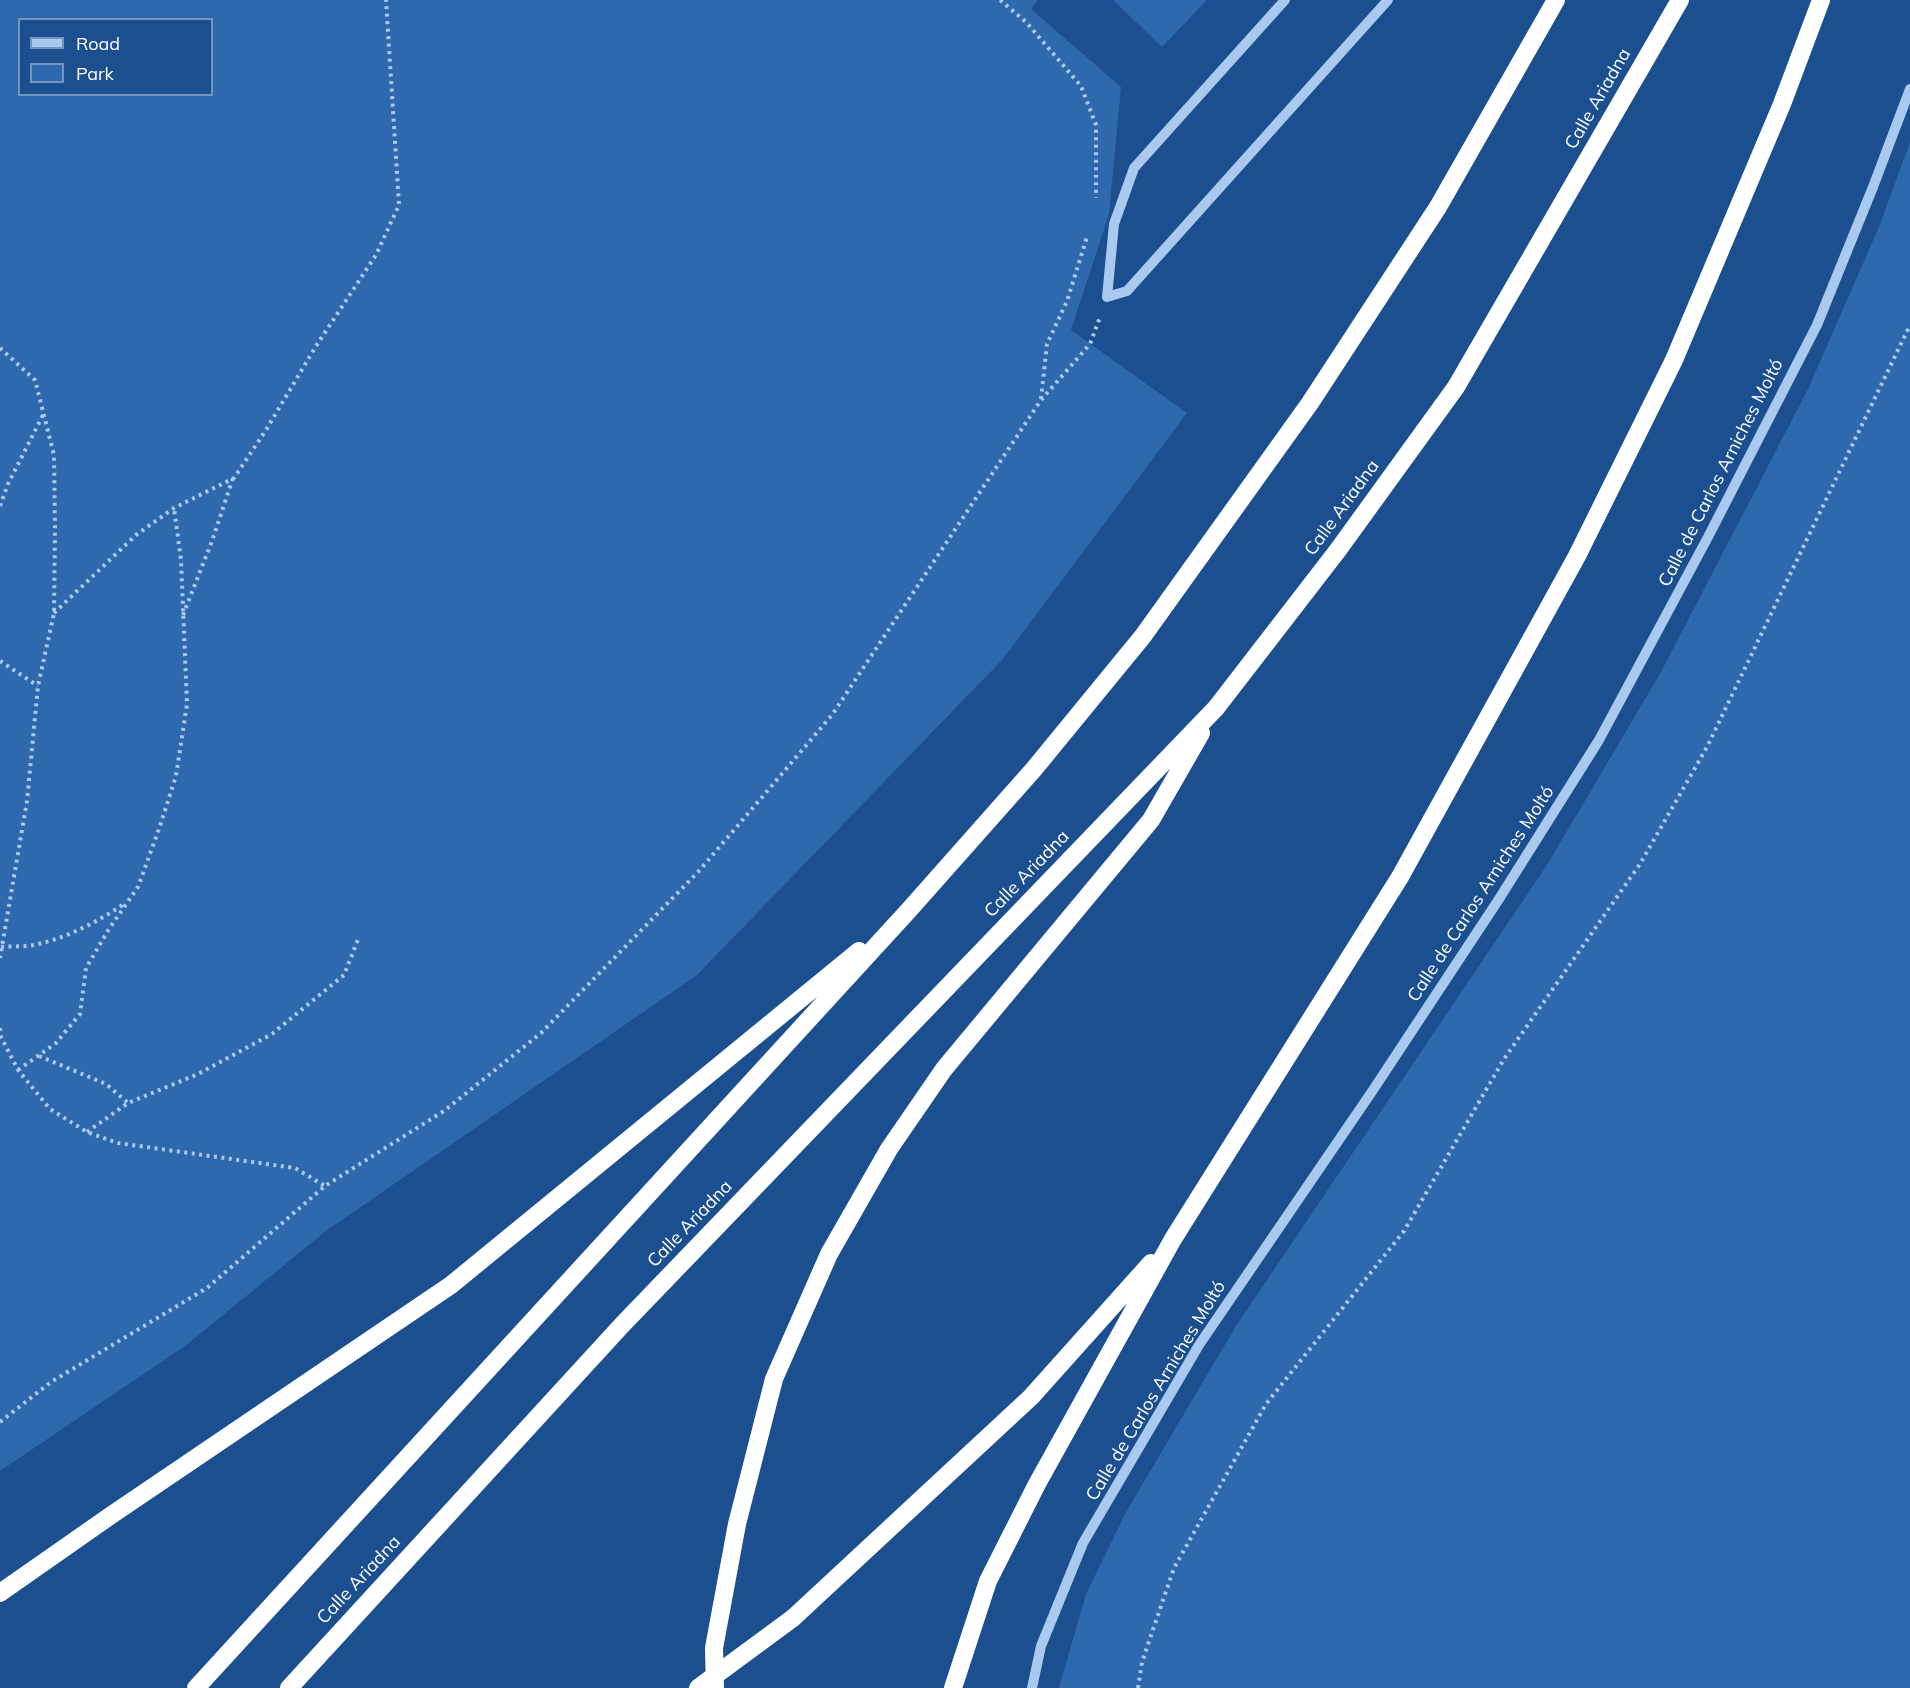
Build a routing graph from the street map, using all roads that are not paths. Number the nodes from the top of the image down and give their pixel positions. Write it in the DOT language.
graph roads {
  1 [pos="1285,0"];
  2 [pos="1388,0"];
  3 [pos="1556,0"];
  4 [pos="1680,0"];
  5 [pos="1821,0"];
  6 [pos="1910,89"];
  7 [pos="1216,708"];
  8 [pos="909,910"];
  9 [pos="1173,1239"];
  10 [pos="0,1593"];
  11 [pos="196,1688"];
  12 [pos="289,1688"];
  13 [pos="699,1688"];
  14 [pos="715,1688"];
  15 [pos="953,1688"];
  16 [pos="1032,1688"];
  1 -- 2 [label="street"];
  3 -- 8 [label="highway"];
  4 -- 7 [label="highway, Calle Ariadna"];
  5 -- 9 [label="highway"];
  6 -- 16 [label="street, Calle de Carlos Arniches Moltó"];
  7 -- 12 [label="highway, Calle Ariadna"];
  7 -- 14 [label="highway"];
  8 -- 10 [label="highway"];
  8 -- 11 [label="highway"];
  9 -- 13 [label="highway, bridge"];
  9 -- 15 [label="highway"];
}
